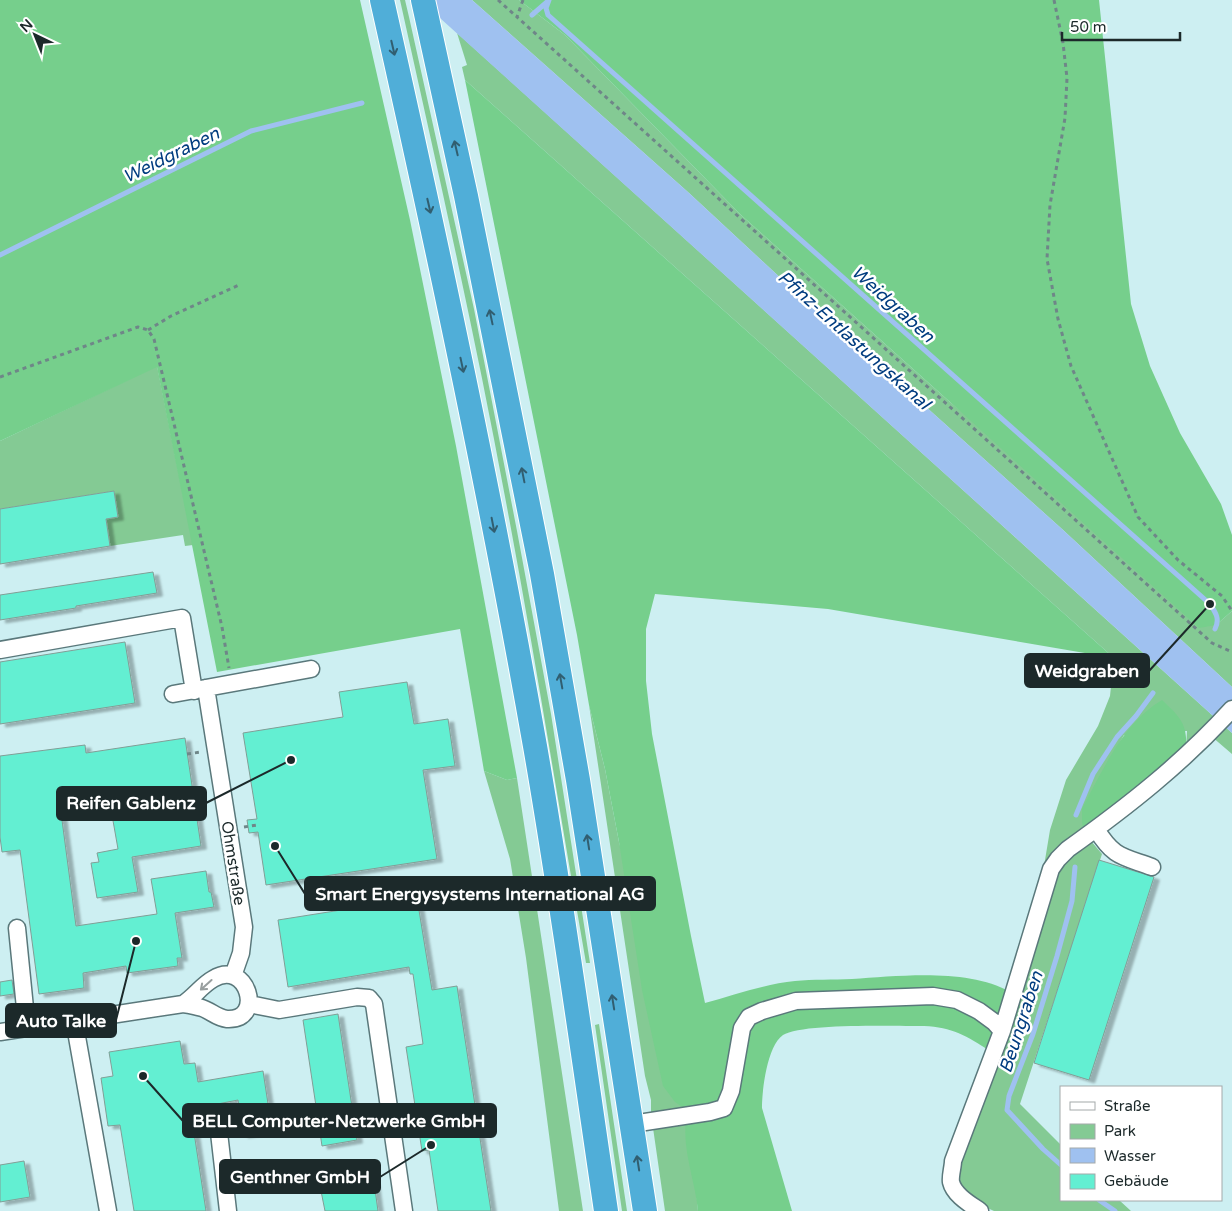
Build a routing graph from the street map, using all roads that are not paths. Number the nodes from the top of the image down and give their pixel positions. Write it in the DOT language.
graph roads {
  1 [pos="382,0"];
  2 [pos="424,7"];
  3 [pos="0,650"];
  4 [pos="311,669"];
  5 [pos="200,689"];
  6 [pos="173,694"];
  7 [pos="1232,709"];
  8 [pos="1096,829"];
  9 [pos="1152,867"];
  10 [pos="17,928"];
  11 [pos="233,976"];
  12 [pos="184,1004"];
  13 [pos="249,1004"];
  14 [pos="74,1020"];
  15 [pos="27,1028"];
  16 [pos="1002,1031"];
  17 [pos="0,1032"];
  18 [pos="218,1124"];
  19 [pos="632,1124"];
  20 [pos="108,1211"];
  21 [pos="228,1211"];
  22 [pos="404,1211"];
  23 [pos="606,1211"];
  24 [pos="645,1211"];
  25 [pos="980,1211"];
  1 -- 23 [label="highway, one-way"];
  19 -- 2 [label="highway, one-way"];
  3 -- 5 [label="street, Ohmstraße"];
  4 -- 5 [label="street"];
  5 -- 6 [label="street"];
  5 -- 11 [label="street, Ohmstraße"];
  7 -- 8 [label="street"];
  8 -- 9 [label="street"];
  8 -- 16 [label="street"];
  10 -- 15 [label="street"];
  11 -- 12 [label="street, one-way"];
  11 -- 13 [label="street"];
  12 -- 13 [label="street"];
  12 -- 14 [label="street"];
  13 -- 22 [label="street"];
  14 -- 15 [label="street"];
  14 -- 20 [label="street"];
  15 -- 17 [label="street"];
  16 -- 19 [label="street"];
  16 -- 25 [label="street"];
  18 -- 21 [label="street"];
  24 -- 19 [label="highway, one-way"];
}
